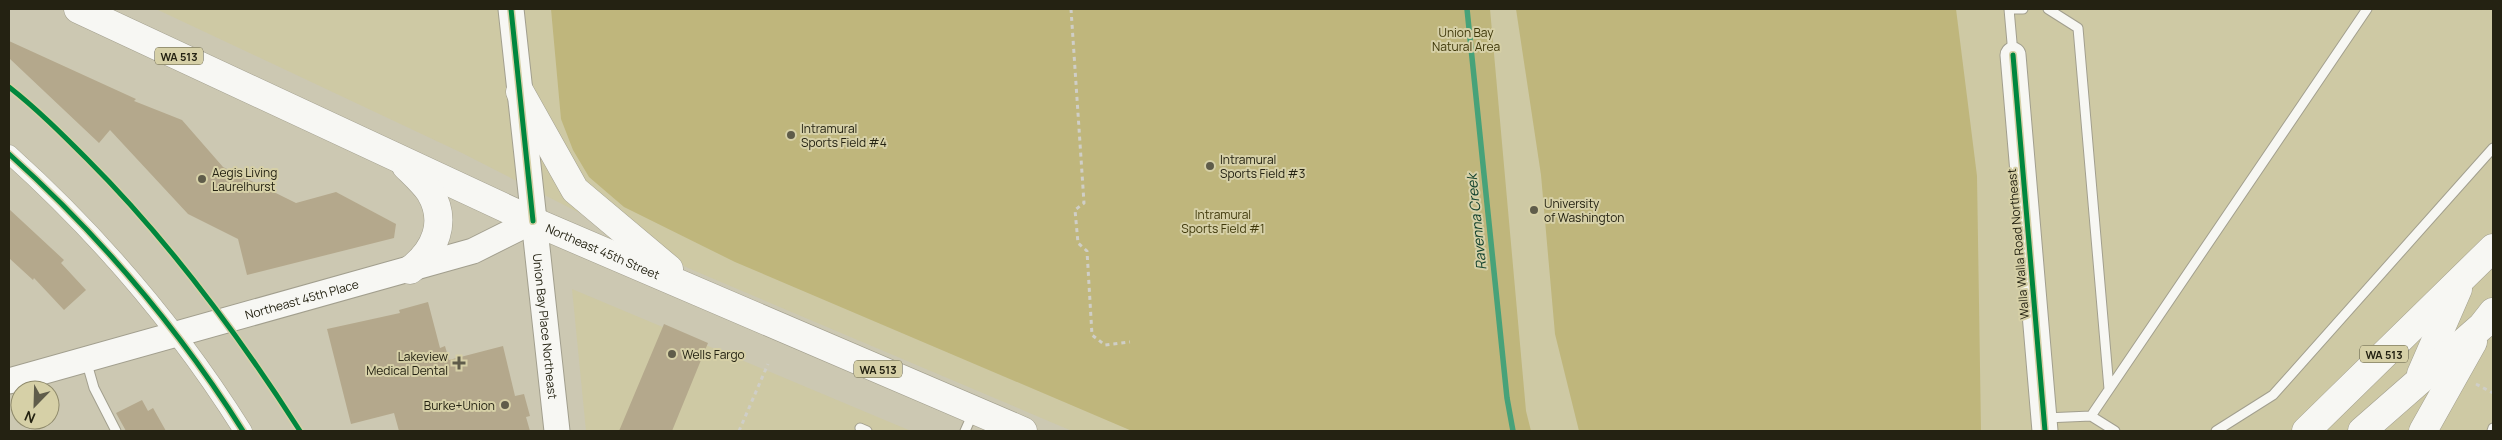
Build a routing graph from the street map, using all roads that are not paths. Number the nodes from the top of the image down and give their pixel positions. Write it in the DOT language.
graph roads {
  1 [pos="78,9"];
  2 [pos="511,9"];
  3 [pos="2009,9"];
  4 [pos="2023,9"];
  5 [pos="2048,9"];
  6 [pos="2367,9"];
  7 [pos="2013,54"];
  8 [pos="520,92"];
  9 [pos="2493,148"];
  10 [pos="9,154"];
  11 [pos="398,158"];
  12 [pos="533,221"];
  13 [pos="2493,248"];
  14 [pos="410,270"];
  15 [pos="2463,279"];
  16 [pos="694,289"];
  17 [pos="2488,319"];
  18 [pos="177,336"];
  19 [pos="86,360"];
  20 [pos="9,381"];
  21 [pos="2418,381"];
  22 [pos="2109,389"];
  23 [pos="2091,416"];
  24 [pos="970,421"];
  25 [pos="2044,425"];
  26 [pos="116,431"];
  27 [pos="243,431"];
  28 [pos="557,431"];
  29 [pos="1023,431"];
  30 [pos="2115,431"];
  31 [pos="2216,431"];
  32 [pos="2306,431"];
  33 [pos="2362,431"];
  34 [pos="2390,431"];
  35 [pos="2423,431"];
  1 -- 11 [label="main road, Northeast 45th Street / WA 513"];
  2 -- 8 [label="main road, Union Bay Place Northeast"];
  3 -- 4 [label="lane"];
  3 -- 7 [label="lane, Walla Walla Road Northeast"];
  5 -- 22 [label="lane"];
  6 -- 22 [label="lane"];
  7 -- 25 [label="main road, Walla Walla Road Northeast"];
  8 -- 12 [label="main road, Union Bay Place Northeast"];
  8 -- 16 [label="main road"];
  9 -- 31 [label="lane"];
  10 -- 18 [label="street"];
  11 -- 12 [label="main road, Northeast 45th Street / WA 513"];
  11 -- 14 [label="main road"];
  12 -- 14 [label="main road, Northeast 45th Place"];
  12 -- 16 [label="main road, Northeast 45th Street / WA 513"];
  12 -- 28 [label="main road, Union Bay Place Northeast"];
  13 -- 15 [label="main road, WA 513"];
  14 -- 18 [label="main road, Northeast 45th Place"];
  15 -- 21 [label="main road"];
  15 -- 32 [label="main road, WA 513"];
  16 -- 24 [label="main road, Northeast 45th Street / WA 513"];
  17 -- 21 [label="main road"];
  17 -- 35 [label="main road"];
  18 -- 19 [label="main road, Northeast 45th Place"];
  18 -- 27 [label="street"];
  19 -- 20 [label="main road, Northeast 45th Place"];
  19 -- 26 [label="lane"];
  21 -- 33 [label="main road"];
  21 -- 34 [label="main road"];
  22 -- 23 [label="lane"];
  23 -- 25 [label="lane"];
  23 -- 30 [label="lane"];
  24 -- 29 [label="main road, Northeast 45th Street / WA 513"];
}
